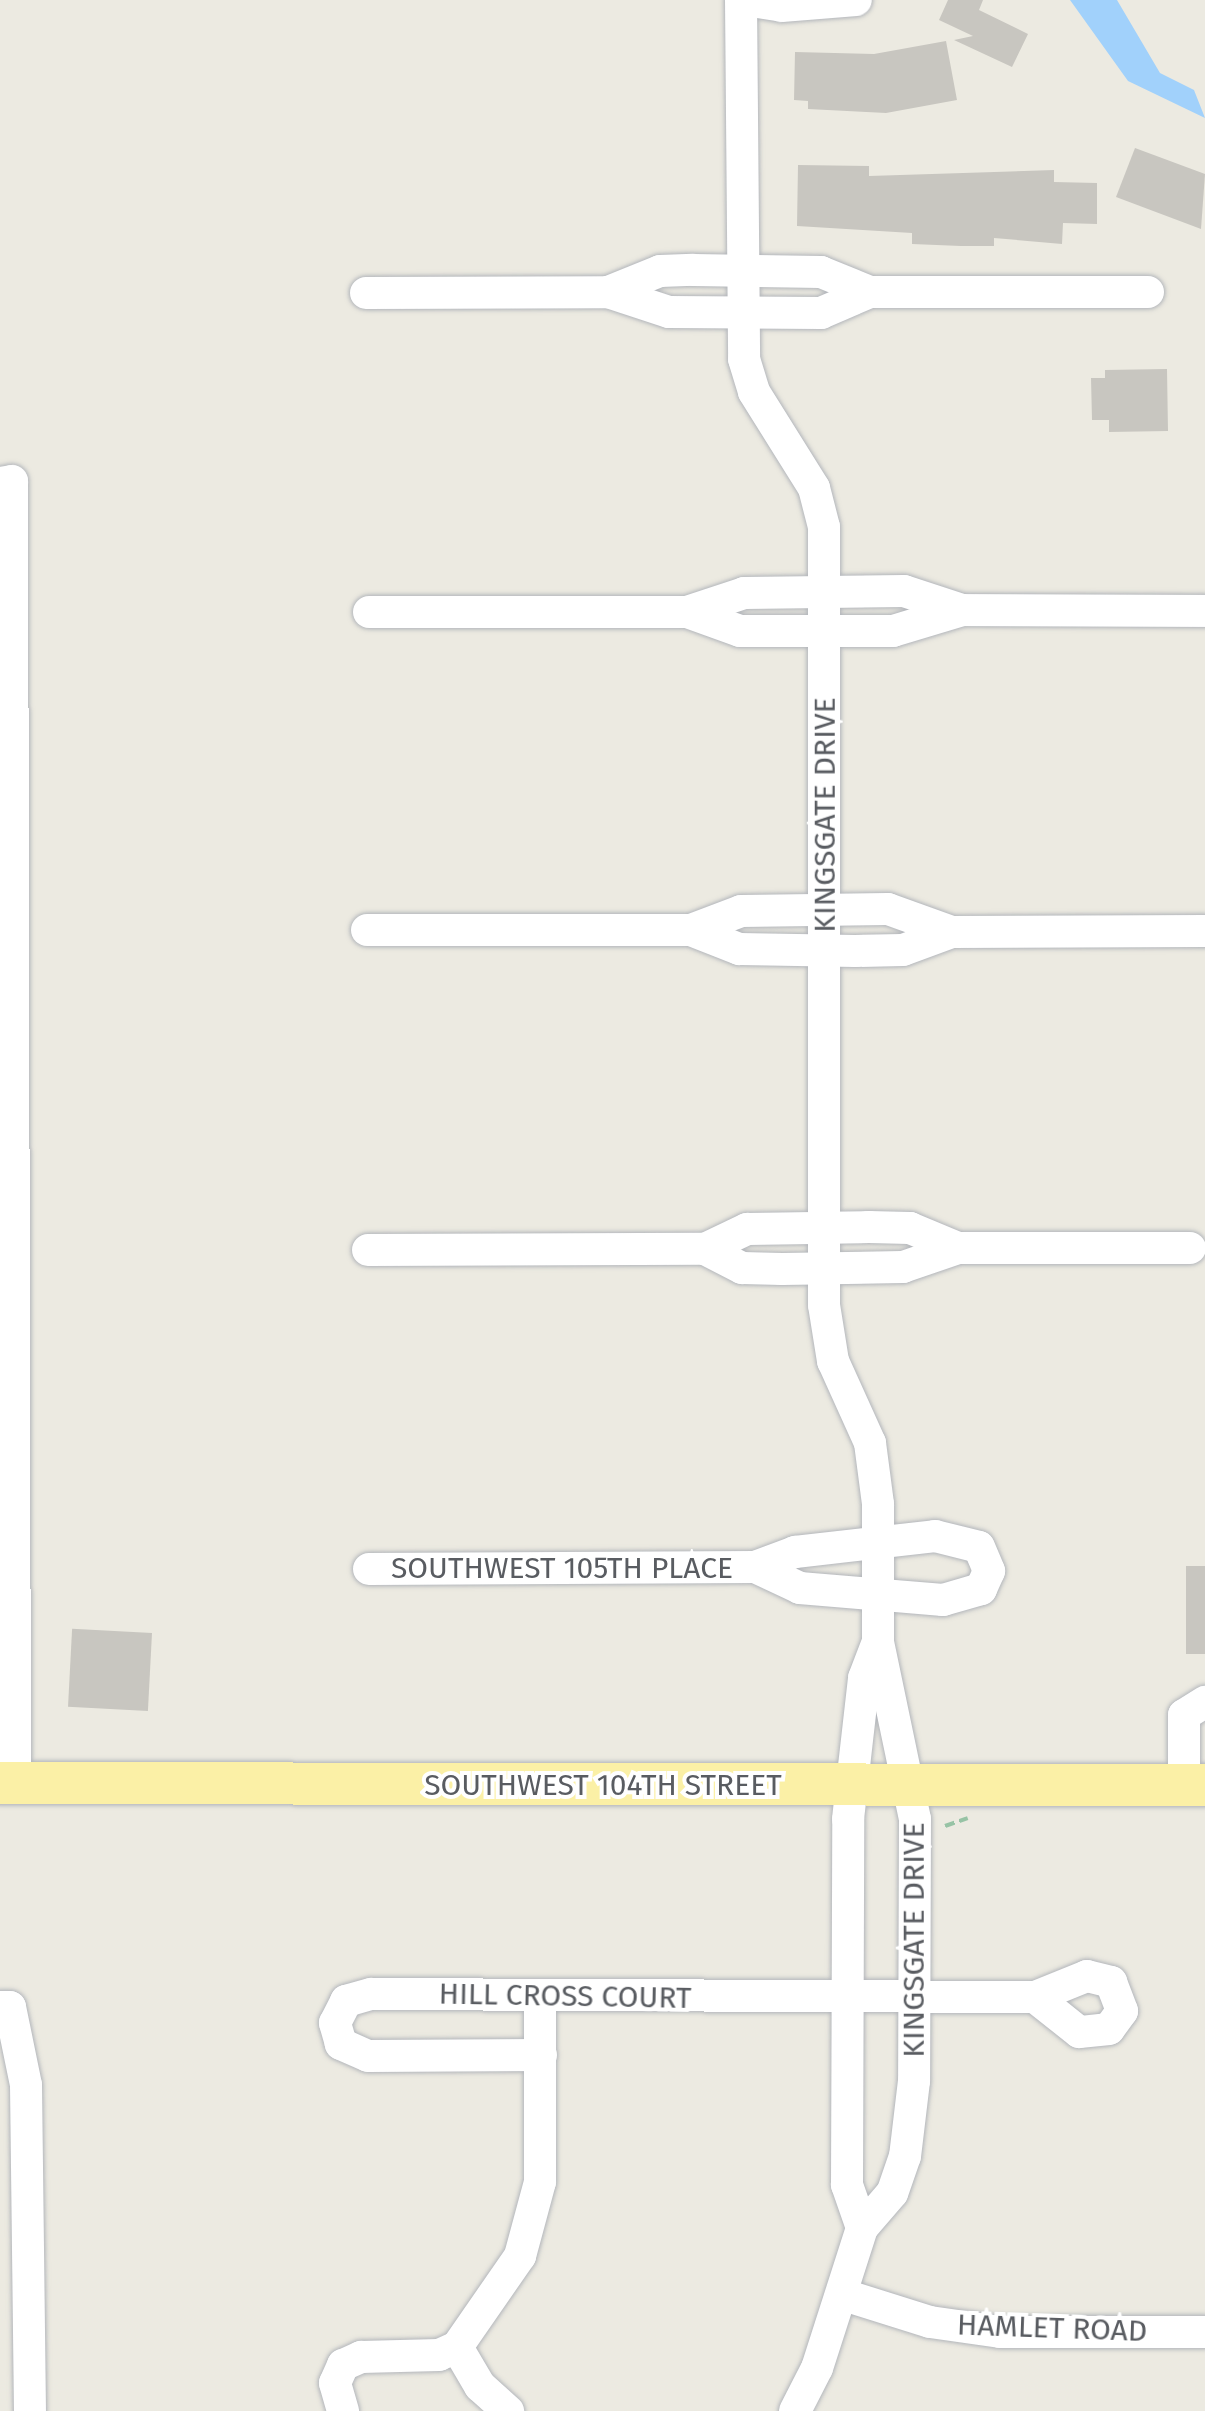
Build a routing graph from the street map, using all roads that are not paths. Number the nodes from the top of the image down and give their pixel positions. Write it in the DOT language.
graph roads {
  1 [pos="743,0"];
  2 [pos="856,0"];
  3 [pos="741,270"];
  4 [pos="608,292"];
  5 [pos="870,292"];
  6 [pos="1148,292"];
  7 [pos="366,293"];
  8 [pos="741,312"];
  9 [pos="6,482"];
  10 [pos="826,591"];
  11 [pos="962,610"];
  12 [pos="369,612"];
  13 [pos="687,612"];
  14 [pos="1205,612"];
  15 [pos="826,631"];
  16 [pos="6,809"];
  17 [pos="826,910"];
  18 [pos="368,930"];
  19 [pos="691,930"];
  20 [pos="1205,930"];
  21 [pos="952,932"];
  22 [pos="826,950"];
  23 [pos="826,1228"];
  24 [pos="958,1248"];
  25 [pos="1190,1248"];
  26 [pos="368,1250"];
  27 [pos="705,1250"];
  28 [pos="826,1268"];
  29 [pos="6,1347"];
  30 [pos="877,1545"];
  31 [pos="755,1567"];
  32 [pos="369,1569"];
  33 [pos="878,1596"];
  34 [pos="878,1642"];
  35 [pos="1205,1702"];
  36 [pos="7,1784"];
  37 [pos="910,1784"];
  38 [pos="852,1785"];
  39 [pos="1195,1785"];
  40 [pos="1035,1997"];
  41 [pos="847,1998"];
  42 [pos="914,1998"];
  43 [pos="540,2000"];
  44 [pos="0,2007"];
  45 [pos="540,2055"];
  46 [pos="862,2228"];
  47 [pos="844,2295"];
  48 [pos="1205,2332"];
  49 [pos="456,2346"];
  50 [pos="485,2405"];
  51 [pos="30,2411"];
  52 [pos="343,2411"];
  53 [pos="794,2411"];
  1 -- 2 [label="street"];
  1 -- 3 [label="street, KINGSGATE DRIVE"];
  3 -- 4 [label="street"];
  3 -- 5 [label="street"];
  3 -- 8 [label="street, KINGSGATE DRIVE"];
  4 -- 7 [label="street"];
  4 -- 8 [label="street"];
  5 -- 6 [label="street"];
  5 -- 8 [label="street"];
  8 -- 10 [label="street, KINGSGATE DRIVE"];
  9 -- 16 [label="street"];
  10 -- 11 [label="street"];
  10 -- 13 [label="street"];
  10 -- 15 [label="street, KINGSGATE DRIVE"];
  11 -- 14 [label="street"];
  11 -- 15 [label="street"];
  12 -- 13 [label="street"];
  13 -- 15 [label="street"];
  15 -- 17 [label="street, KINGSGATE DRIVE"];
  16 -- 29 [label="street"];
  17 -- 19 [label="street"];
  17 -- 21 [label="street"];
  17 -- 22 [label="street, KINGSGATE DRIVE"];
  18 -- 19 [label="street"];
  19 -- 22 [label="street"];
  20 -- 21 [label="street"];
  21 -- 22 [label="street"];
  22 -- 23 [label="street, KINGSGATE DRIVE"];
  23 -- 24 [label="street"];
  23 -- 27 [label="street"];
  23 -- 28 [label="street, KINGSGATE DRIVE"];
  24 -- 25 [label="street"];
  24 -- 28 [label="street"];
  26 -- 27 [label="street"];
  27 -- 28 [label="street"];
  28 -- 30 [label="street, KINGSGATE DRIVE"];
  29 -- 36 [label="street"];
  30 -- 31 [label="street, SOUTHWEST 105TH PLACE"];
  30 -- 33 [label="street, KINGSGATE DRIVE"];
  30 -- 33 [label="street, SOUTHWEST 105TH PLACE"];
  31 -- 32 [label="street, SOUTHWEST 105TH PLACE"];
  31 -- 33 [label="street, SOUTHWEST 105TH PLACE"];
  33 -- 34 [label="street, KINGSGATE DRIVE"];
  34 -- 37 [label="street, KINGSGATE DRIVE"];
  34 -- 38 [label="street, KINGSGATE DRIVE"];
  35 -- 39 [label="street"];
  36 -- 38 [label="main road, SOUTHWEST 104TH STREET"];
  37 -- 38 [label="main road, SOUTHWEST 104TH STREET"];
  37 -- 39 [label="main road, SOUTHWEST 104TH STREET"];
  37 -- 42 [label="street, KINGSGATE DRIVE"];
  38 -- 41 [label="street, KINGSGATE DRIVE"];
  40 -- 42 [label="street, HILL CROSS COURT"];
  41 -- 42 [label="street, HILL CROSS COURT"];
  41 -- 43 [label="street, HILL CROSS COURT"];
  41 -- 46 [label="street, KINGSGATE DRIVE"];
  42 -- 46 [label="street, KINGSGATE DRIVE"];
  43 -- 45 [label="street"];
  43 -- 45 [label="street, HILL CROSS COURT"];
  44 -- 51 [label="street"];
  45 -- 49 [label="street"];
  46 -- 47 [label="street, KINGSGATE DRIVE"];
  47 -- 48 [label="street, HAMLET ROAD"];
  47 -- 53 [label="street, KINGSGATE DRIVE"];
  49 -- 50 [label="street"];
  49 -- 52 [label="street"];
}
